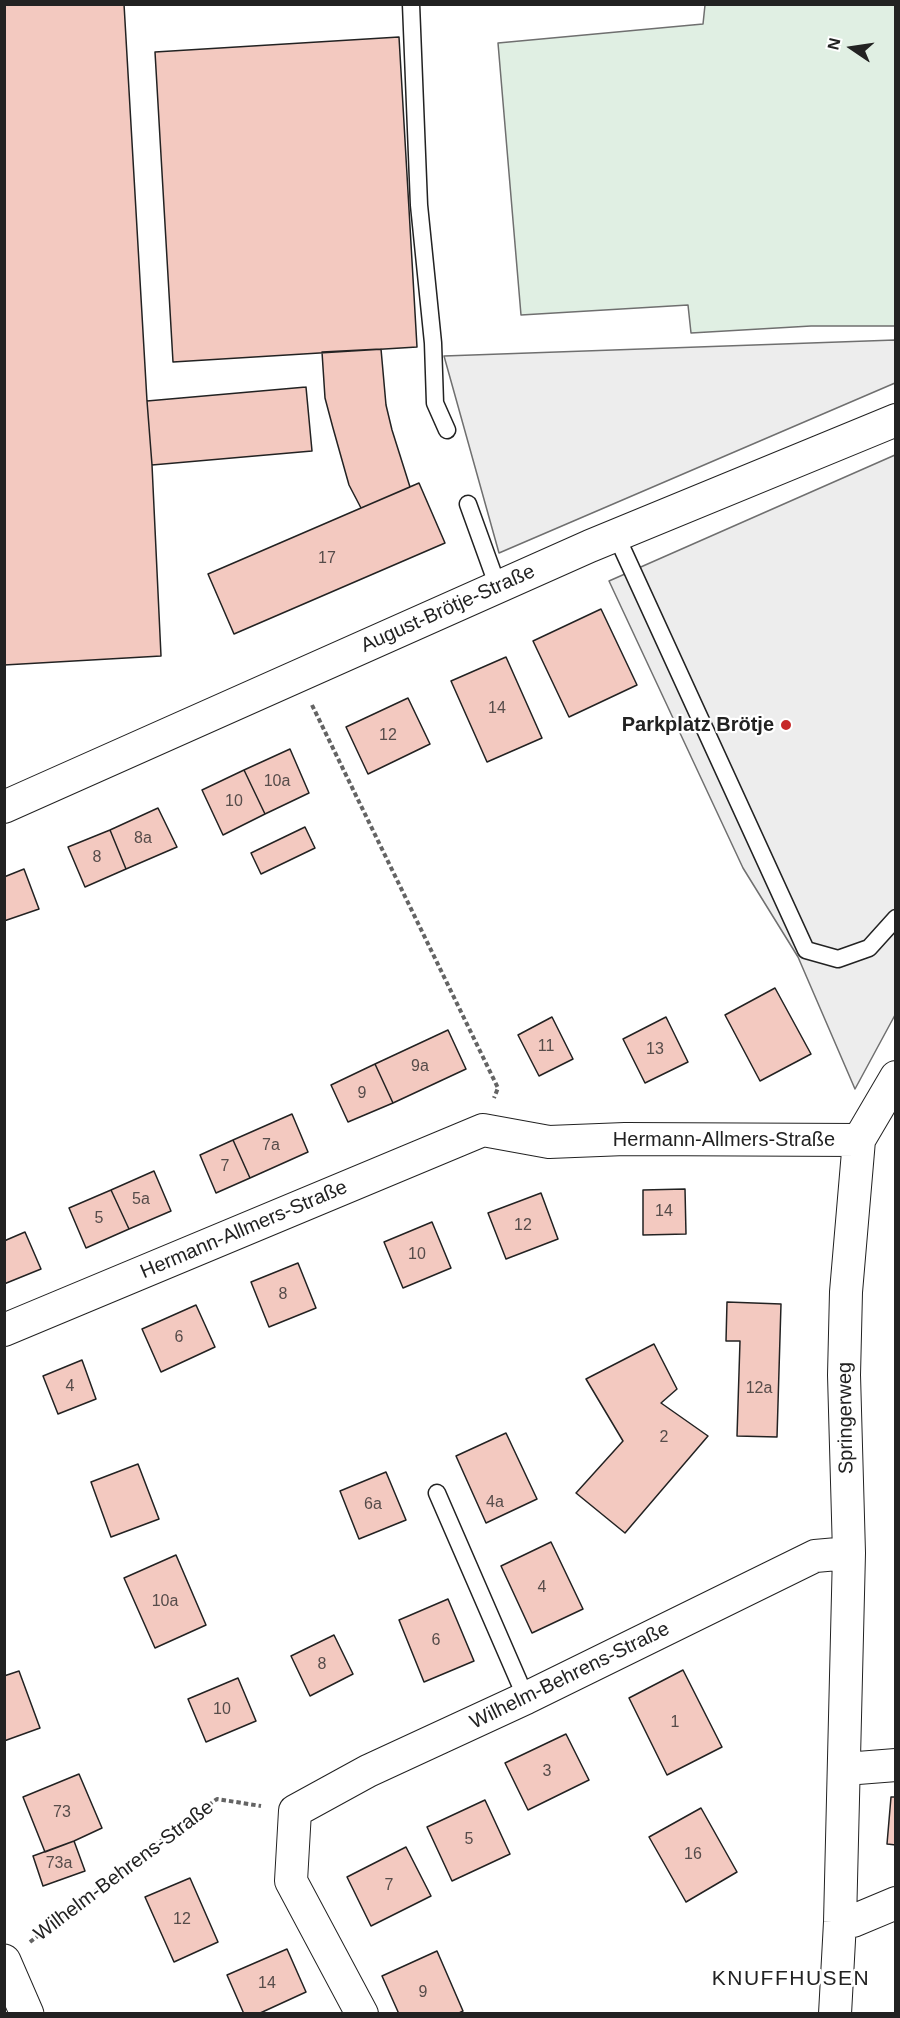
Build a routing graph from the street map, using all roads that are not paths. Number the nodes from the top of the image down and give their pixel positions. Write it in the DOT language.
graph roads {
  1 [pos="411,4"];
  2 [pos="896,420"];
  3 [pos="447,430"];
  4 [pos="468,504"];
  5 [pos="616,535"];
  6 [pos="498,587"];
  7 [pos="4,807"];
  8 [pos="896,918"];
  9 [pos="896,1077"];
  10 [pos="859,1140"];
  11 [pos="4,1330"];
  12 [pos="436,1493"];
  13 [pos="849,1553"];
  14 [pos="526,1698"];
  15 [pos="896,1765"];
  16 [pos="845,1769"];
  17 [pos="896,1903"];
  18 [pos="840,1922"];
  19 [pos="15,1953"];
  20 [pos="27,2013"];
  21 [pos="362,2013"];
  22 [pos="835,2013"];
  1 -- 3 [label="lane"];
  2 -- 5 [label="street, August-Brötje-Straße"];
  4 -- 6 [label="lane"];
  5 -- 6 [label="street, August-Brötje-Straße"];
  5 -- 8 [label="lane"];
  6 -- 7 [label="street, August-Brötje-Straße"];
  9 -- 10 [label="street, Springerweg"];
  10 -- 11 [label="street, Hermann-Allmers-Straße"];
  10 -- 13 [label="street, Springerweg"];
  12 -- 14 [label="lane"];
  13 -- 14 [label="street, Wilhelm-Behrens-Straße"];
  13 -- 16 [label="street, Springerweg"];
  14 -- 21 [label="street, Wilhelm-Behrens-Straße"];
  15 -- 16 [label="street"];
  16 -- 18 [label="street, Springerweg"];
  17 -- 18 [label="street"];
  18 -- 22 [label="street, Springerweg"];
  19 -- 20 [label="street"];
}
